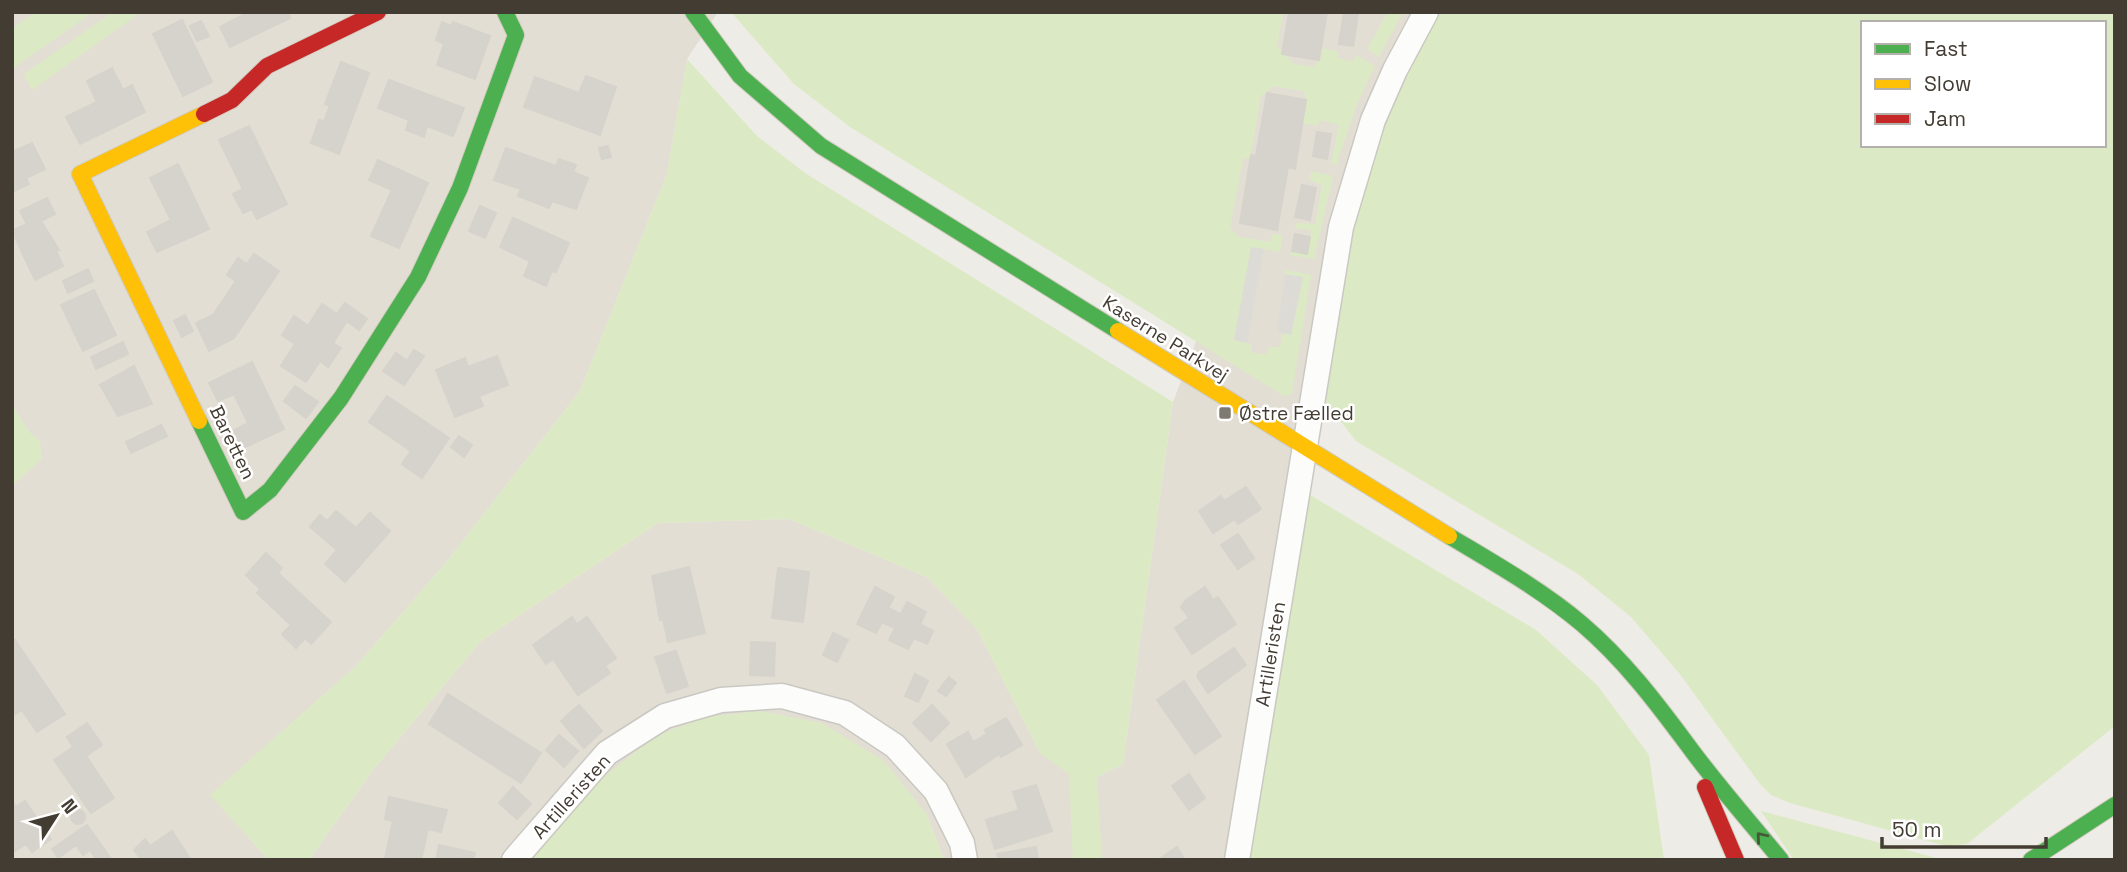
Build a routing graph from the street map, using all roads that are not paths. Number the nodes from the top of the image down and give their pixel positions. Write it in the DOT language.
graph roads {
  1 [pos="378,12"];
  2 [pos="505,12"];
  3 [pos="692,12"];
  4 [pos="1426,12"];
  5 [pos="1304,449"];
  6 [pos="1687,745"];
  7 [pos="2115,805"];
  8 [pos="2024,858"];
  9 [pos="514,860"];
  10 [pos="965,860"];
  11 [pos="1237,860"];
  12 [pos="1736,860"];
  13 [pos="1781,860"];
  1 -- 2 [label="street, Baretten"];
  3 -- 5 [label="street, Kaserne Parkvej"];
  4 -- 5 [label="street, Artilleristen"];
  5 -- 6 [label="street, Kaserne Parkvej"];
  5 -- 11 [label="street, Artilleristen"];
  6 -- 12 [label="street, Kaserne Parkvej"];
  13 -- 6 [label="street, Kaserne Parkvej, one-way"];
  7 -- 8 [label="street"];
  9 -- 10 [label="street, Artilleristen"];
}
